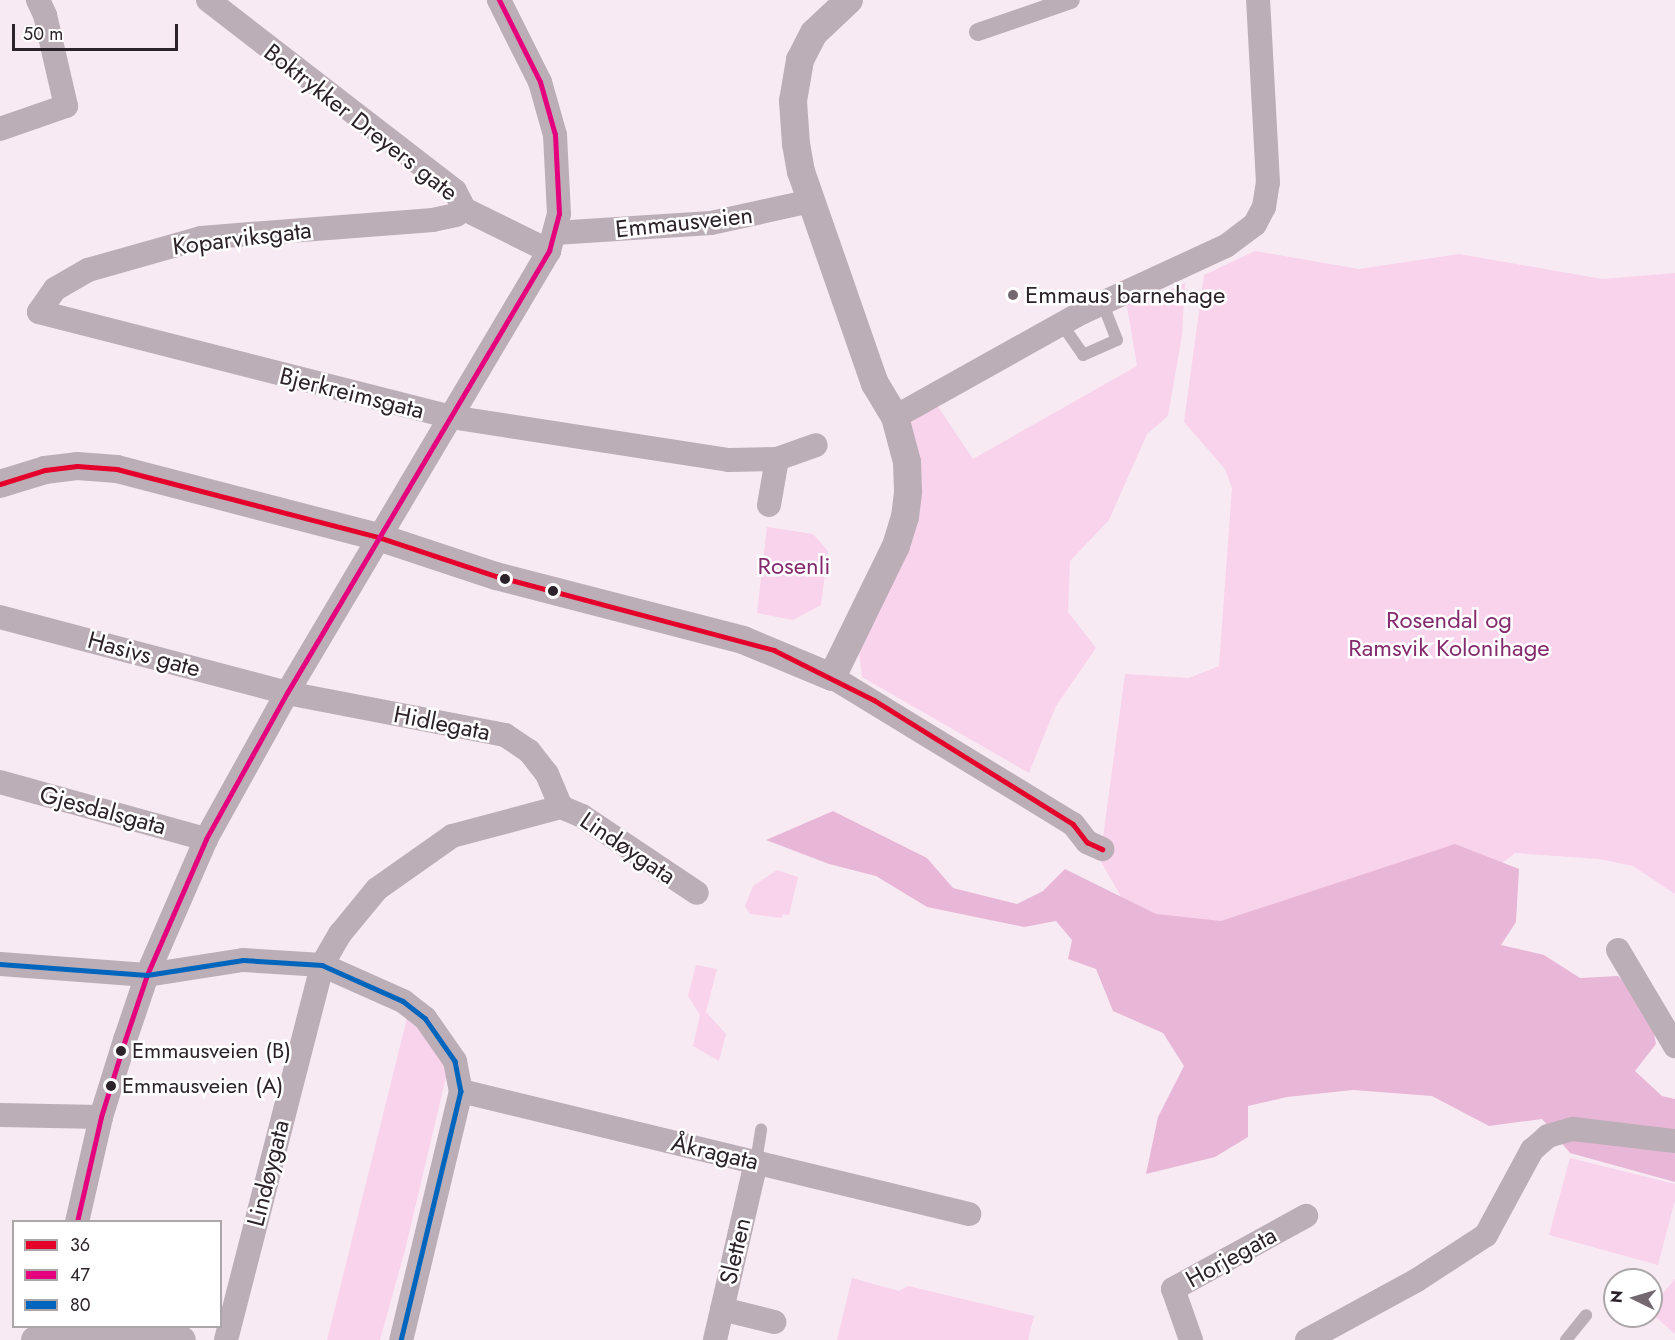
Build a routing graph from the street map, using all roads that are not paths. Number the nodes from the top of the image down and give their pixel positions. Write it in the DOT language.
graph roads {
  1 [pos="38,0"];
  2 [pos="208,0"];
  3 [pos="500,0"];
  4 [pos="849,0"];
  5 [pos="1071,0"];
  6 [pos="1258,0"];
  7 [pos="978,32"];
  8 [pos="0,129"];
  9 [pos="811,201"];
  10 [pos="464,209"];
  11 [pos="552,242"];
  12 [pos="1102,302"];
  13 [pos="39,312"];
  14 [pos="1061,323"];
  15 [pos="451,417"];
  16 [pos="895,417"];
  17 [pos="816,445"];
  18 [pos="777,459"];
  19 [pos="0,484"];
  20 [pos="769,505"];
  21 [pos="378,537"];
  22 [pos="0,617"];
  23 [pos="832,677"];
  24 [pos="287,693"];
  25 [pos="0,782"];
  26 [pos="561,807"];
  27 [pos="206,839"];
  28 [pos="1102,849"];
  29 [pos="697,893"];
  30 [pos="1618,950"];
  31 [pos="0,964"];
  32 [pos="322,965"];
  33 [pos="147,975"];
  34 [pos="1675,1046"];
  35 [pos="460,1091"];
  36 [pos="0,1115"];
  37 [pos="101,1117"];
  38 [pos="761,1129"];
  39 [pos="1675,1141"];
  40 [pos="756,1162"];
  41 [pos="969,1214"];
  42 [pos="1306,1216"];
  43 [pos="77,1220"];
  44 [pos="722,1309"];
  45 [pos="1586,1315"];
  46 [pos="774,1322"];
  47 [pos="75,1328"];
  48 [pos="35,1340"];
  49 [pos="182,1340"];
  50 [pos="226,1340"];
  51 [pos="401,1340"];
  52 [pos="715,1340"];
  53 [pos="1191,1340"];
  54 [pos="1307,1340"];
  55 [pos="1566,1340"];
  1 -- 8 [label="street"];
  2 -- 10 [label="street, Boktrykker Dreyers gate"];
  3 -- 11 [label="street"];
  4 -- 9 [label="street"];
  5 -- 7 [label="street"];
  6 -- 12 [label="street"];
  9 -- 11 [label="street, Emmausveien"];
  9 -- 16 [label="street"];
  10 -- 11 [label="street, Boktrykker Dreyers gate"];
  10 -- 13 [label="street, Koparviksgata"];
  11 -- 15 [label="street"];
  12 -- 14 [label="street"];
  12 -- 14 [label="lane"];
  13 -- 15 [label="street, Bjerkreimsgata"];
  14 -- 16 [label="street"];
  15 -- 18 [label="street, Bjerkreimsgata"];
  15 -- 21 [label="street"];
  16 -- 23 [label="street"];
  17 -- 18 [label="street, Bjerkreimsgata"];
  18 -- 20 [label="street"];
  19 -- 21 [label="street"];
  21 -- 23 [label="street"];
  21 -- 24 [label="street"];
  22 -- 24 [label="street, Hasivs gate"];
  23 -- 28 [label="street"];
  24 -- 26 [label="street, Hidlegata"];
  24 -- 27 [label="street"];
  25 -- 27 [label="street, Gjesdalsgata"];
  26 -- 29 [label="street, Lindøygata"];
  26 -- 32 [label="street, Lindøygata"];
  27 -- 33 [label="street"];
  30 -- 34 [label="street"];
  31 -- 33 [label="street"];
  32 -- 33 [label="street"];
  32 -- 35 [label="street"];
  32 -- 50 [label="street, Lindøygata"];
  33 -- 37 [label="street"];
  35 -- 40 [label="street, Åkragata"];
  35 -- 51 [label="street"];
  36 -- 37 [label="street"];
  37 -- 43 [label="street"];
  38 -- 40 [label="lane"];
  39 -- 54 [label="street"];
  40 -- 41 [label="street, Åkragata"];
  40 -- 44 [label="street, Sletten"];
  42 -- 53 [label="street, Horjegata"];
  44 -- 46 [label="street, Sletten"];
  44 -- 52 [label="street, Sletten"];
  45 -- 55 [label="lane"];
  47 -- 48 [label="street"];
  47 -- 49 [label="street"];
}
